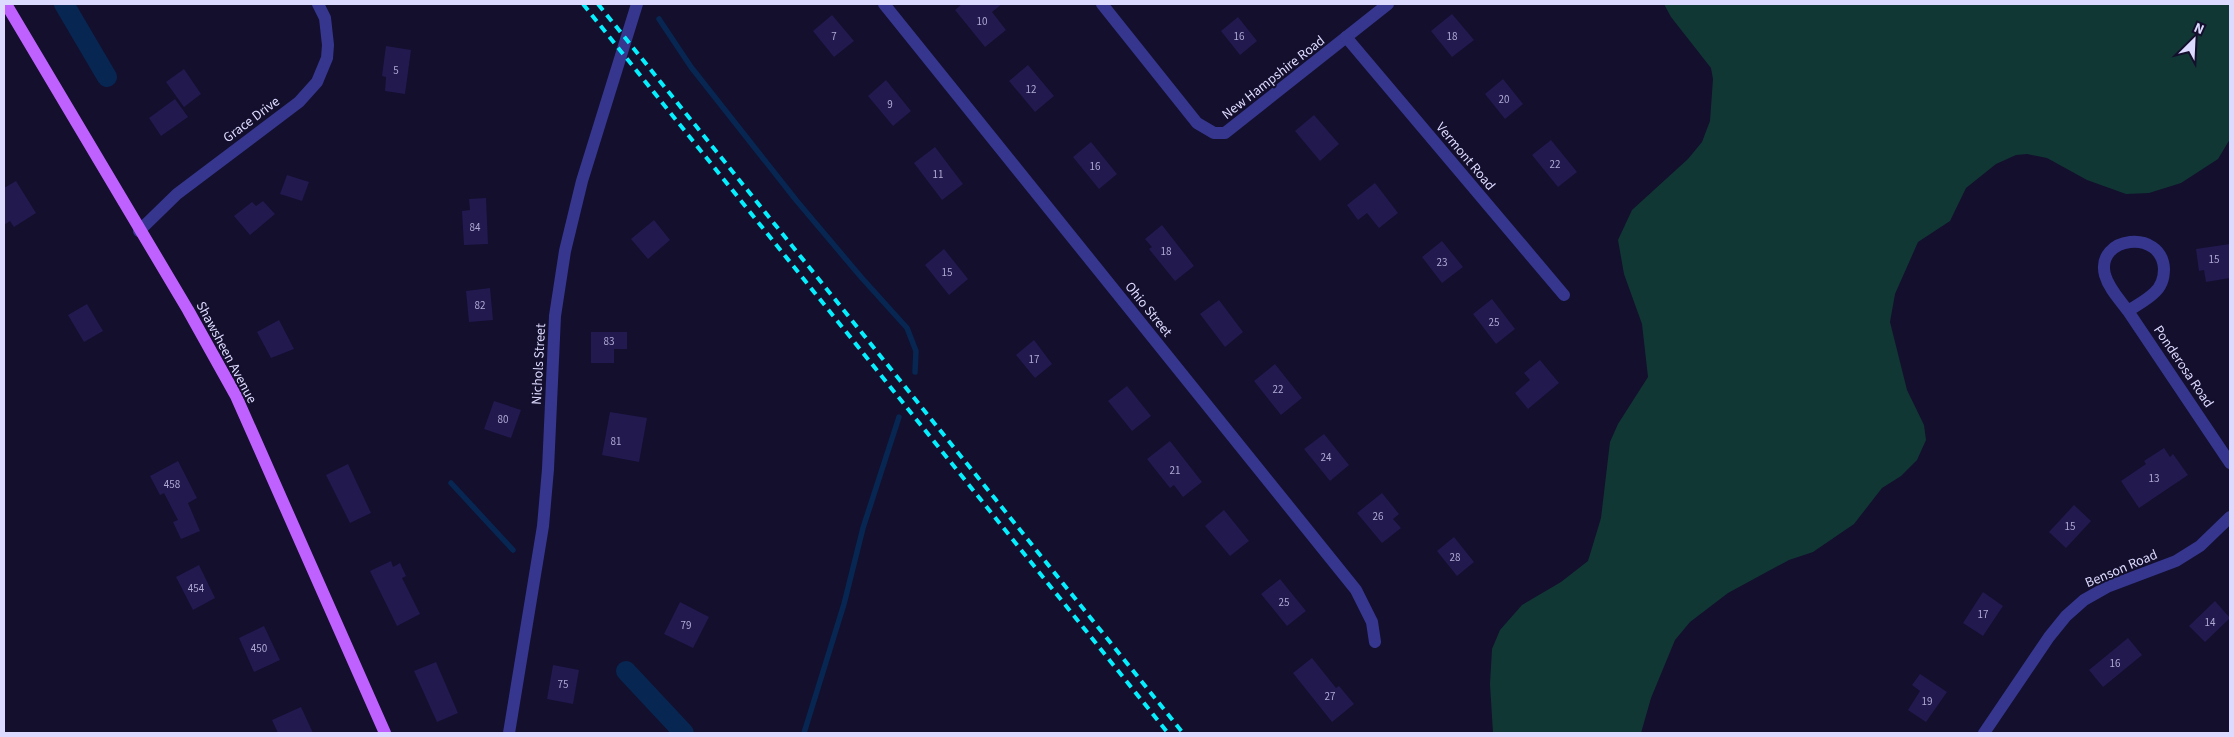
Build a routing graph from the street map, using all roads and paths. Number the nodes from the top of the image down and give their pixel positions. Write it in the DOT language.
graph roads {
  1 [pos="6,4"];
  2 [pos="318,4"];
  3 [pos="884,4"];
  4 [pos="1102,4"];
  5 [pos="1388,4"];
  6 [pos="636,10"];
  7 [pos="1346,37"];
  8 [pos="140,231"];
  9 [pos="1564,295"];
  10 [pos="2128,311"];
  11 [pos="2230,463"];
  12 [pos="2230,517"];
  13 [pos="1375,642"];
  14 [pos="385,733"];
  15 [pos="509,733"];
  16 [pos="1984,733"];
  1 -- 8 [label="main road, Shawsheen Avenue"];
  2 -- 8 [label="street, Grace Drive"];
  3 -- 13 [label="street, Ohio Street"];
  4 -- 7 [label="street, New Hampshire Road"];
  5 -- 7 [label="street, New Hampshire Road"];
  6 -- 15 [label="street, Nichols Street"];
  7 -- 9 [label="street, Vermont Road"];
  8 -- 14 [label="main road, Shawsheen Avenue"];
  10 -- 10 [label="street, Ponderosa Road"];
  10 -- 11 [label="street, Ponderosa Road"];
  12 -- 16 [label="street, Benson Road"];
}
